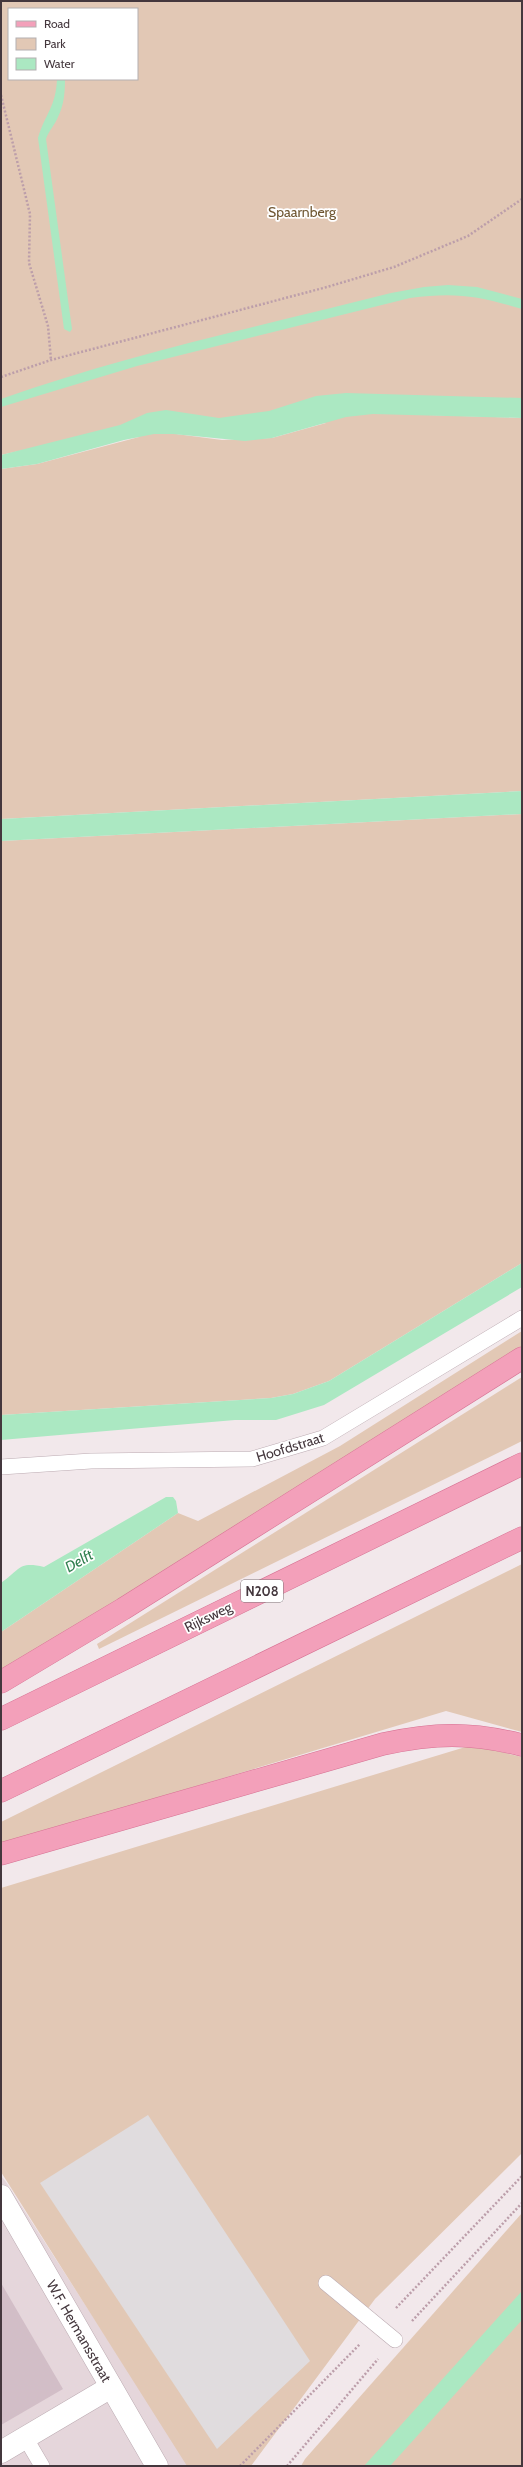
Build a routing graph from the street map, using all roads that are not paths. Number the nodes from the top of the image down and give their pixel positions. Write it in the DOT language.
graph roads {
  1 [pos="522,1318"];
  2 [pos="522,1358"];
  3 [pos="522,1464"];
  4 [pos="1,1467"];
  5 [pos="522,1538"];
  6 [pos="1,1682"];
  7 [pos="1,1719"];
  8 [pos="522,1745"];
  9 [pos="1,1791"];
  10 [pos="1,1854"];
  11 [pos="1,2196"];
  12 [pos="326,2283"];
  13 [pos="395,2340"];
  14 [pos="111,2387"];
  15 [pos="25,2438"];
  16 [pos="1,2452"];
  17 [pos="42,2466"];
  18 [pos="157,2466"];
  1 -- 4 [label="lane, Hoofdstraat"];
  2 -- 6 [label="main road"];
  3 -- 7 [label="main road, Rijksweg / N208"];
  5 -- 9 [label="main road"];
  8 -- 10 [label="main road"];
  11 -- 14 [label="street, W.F. Hermansstraat"];
  12 -- 13 [label="lane"];
  14 -- 15 [label="street"];
  14 -- 18 [label="street, W.F. Hermansstraat"];
  15 -- 16 [label="street"];
  15 -- 17 [label="lane"];
}
